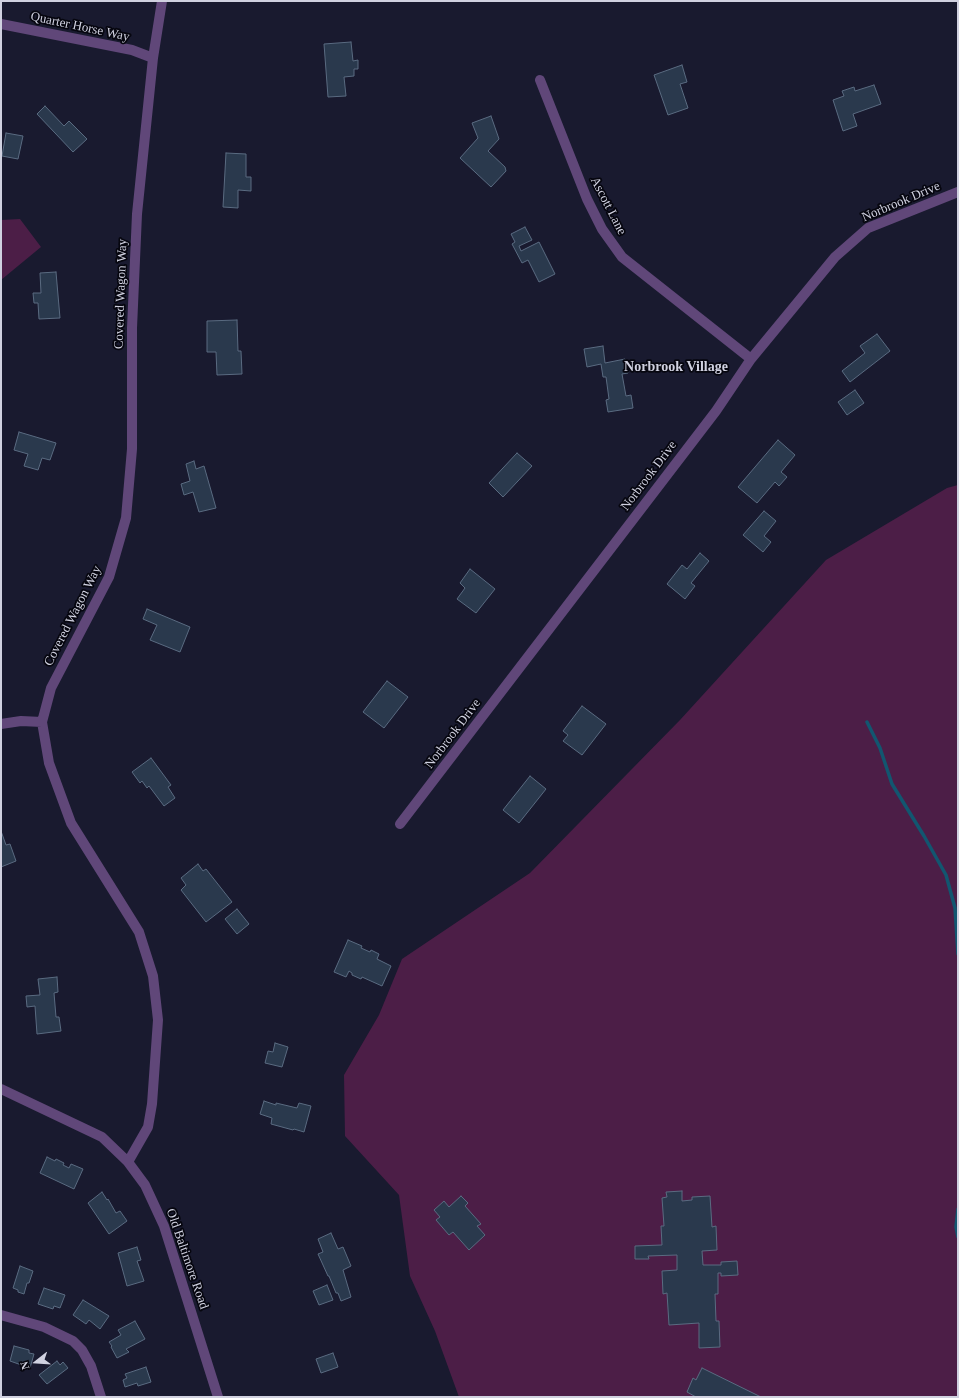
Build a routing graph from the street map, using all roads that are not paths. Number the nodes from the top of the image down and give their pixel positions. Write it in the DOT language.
graph roads {
  1 [pos="162,1"];
  2 [pos="1,24"];
  3 [pos="153,58"];
  4 [pos="540,80"];
  5 [pos="958,192"];
  6 [pos="751,359"];
  7 [pos="42,722"];
  8 [pos="1,724"];
  9 [pos="400,824"];
  10 [pos="1,1089"];
  11 [pos="128,1162"];
  12 [pos="1,1315"];
  13 [pos="101,1397"];
  14 [pos="218,1397"];
  1 -- 3 [label="street, Covered Wagon Way"];
  2 -- 3 [label="street, Quarter Horse Way"];
  3 -- 7 [label="street, Covered Wagon Way"];
  4 -- 6 [label="street, Ascott Lane"];
  5 -- 6 [label="street, Norbrook Drive"];
  6 -- 9 [label="street, Norbrook Drive"];
  7 -- 8 [label="street"];
  7 -- 11 [label="street, Covered Wagon Way"];
  10 -- 11 [label="street, Old Baltimore Road"];
  11 -- 14 [label="street, Old Baltimore Road"];
  12 -- 13 [label="street"];
}
